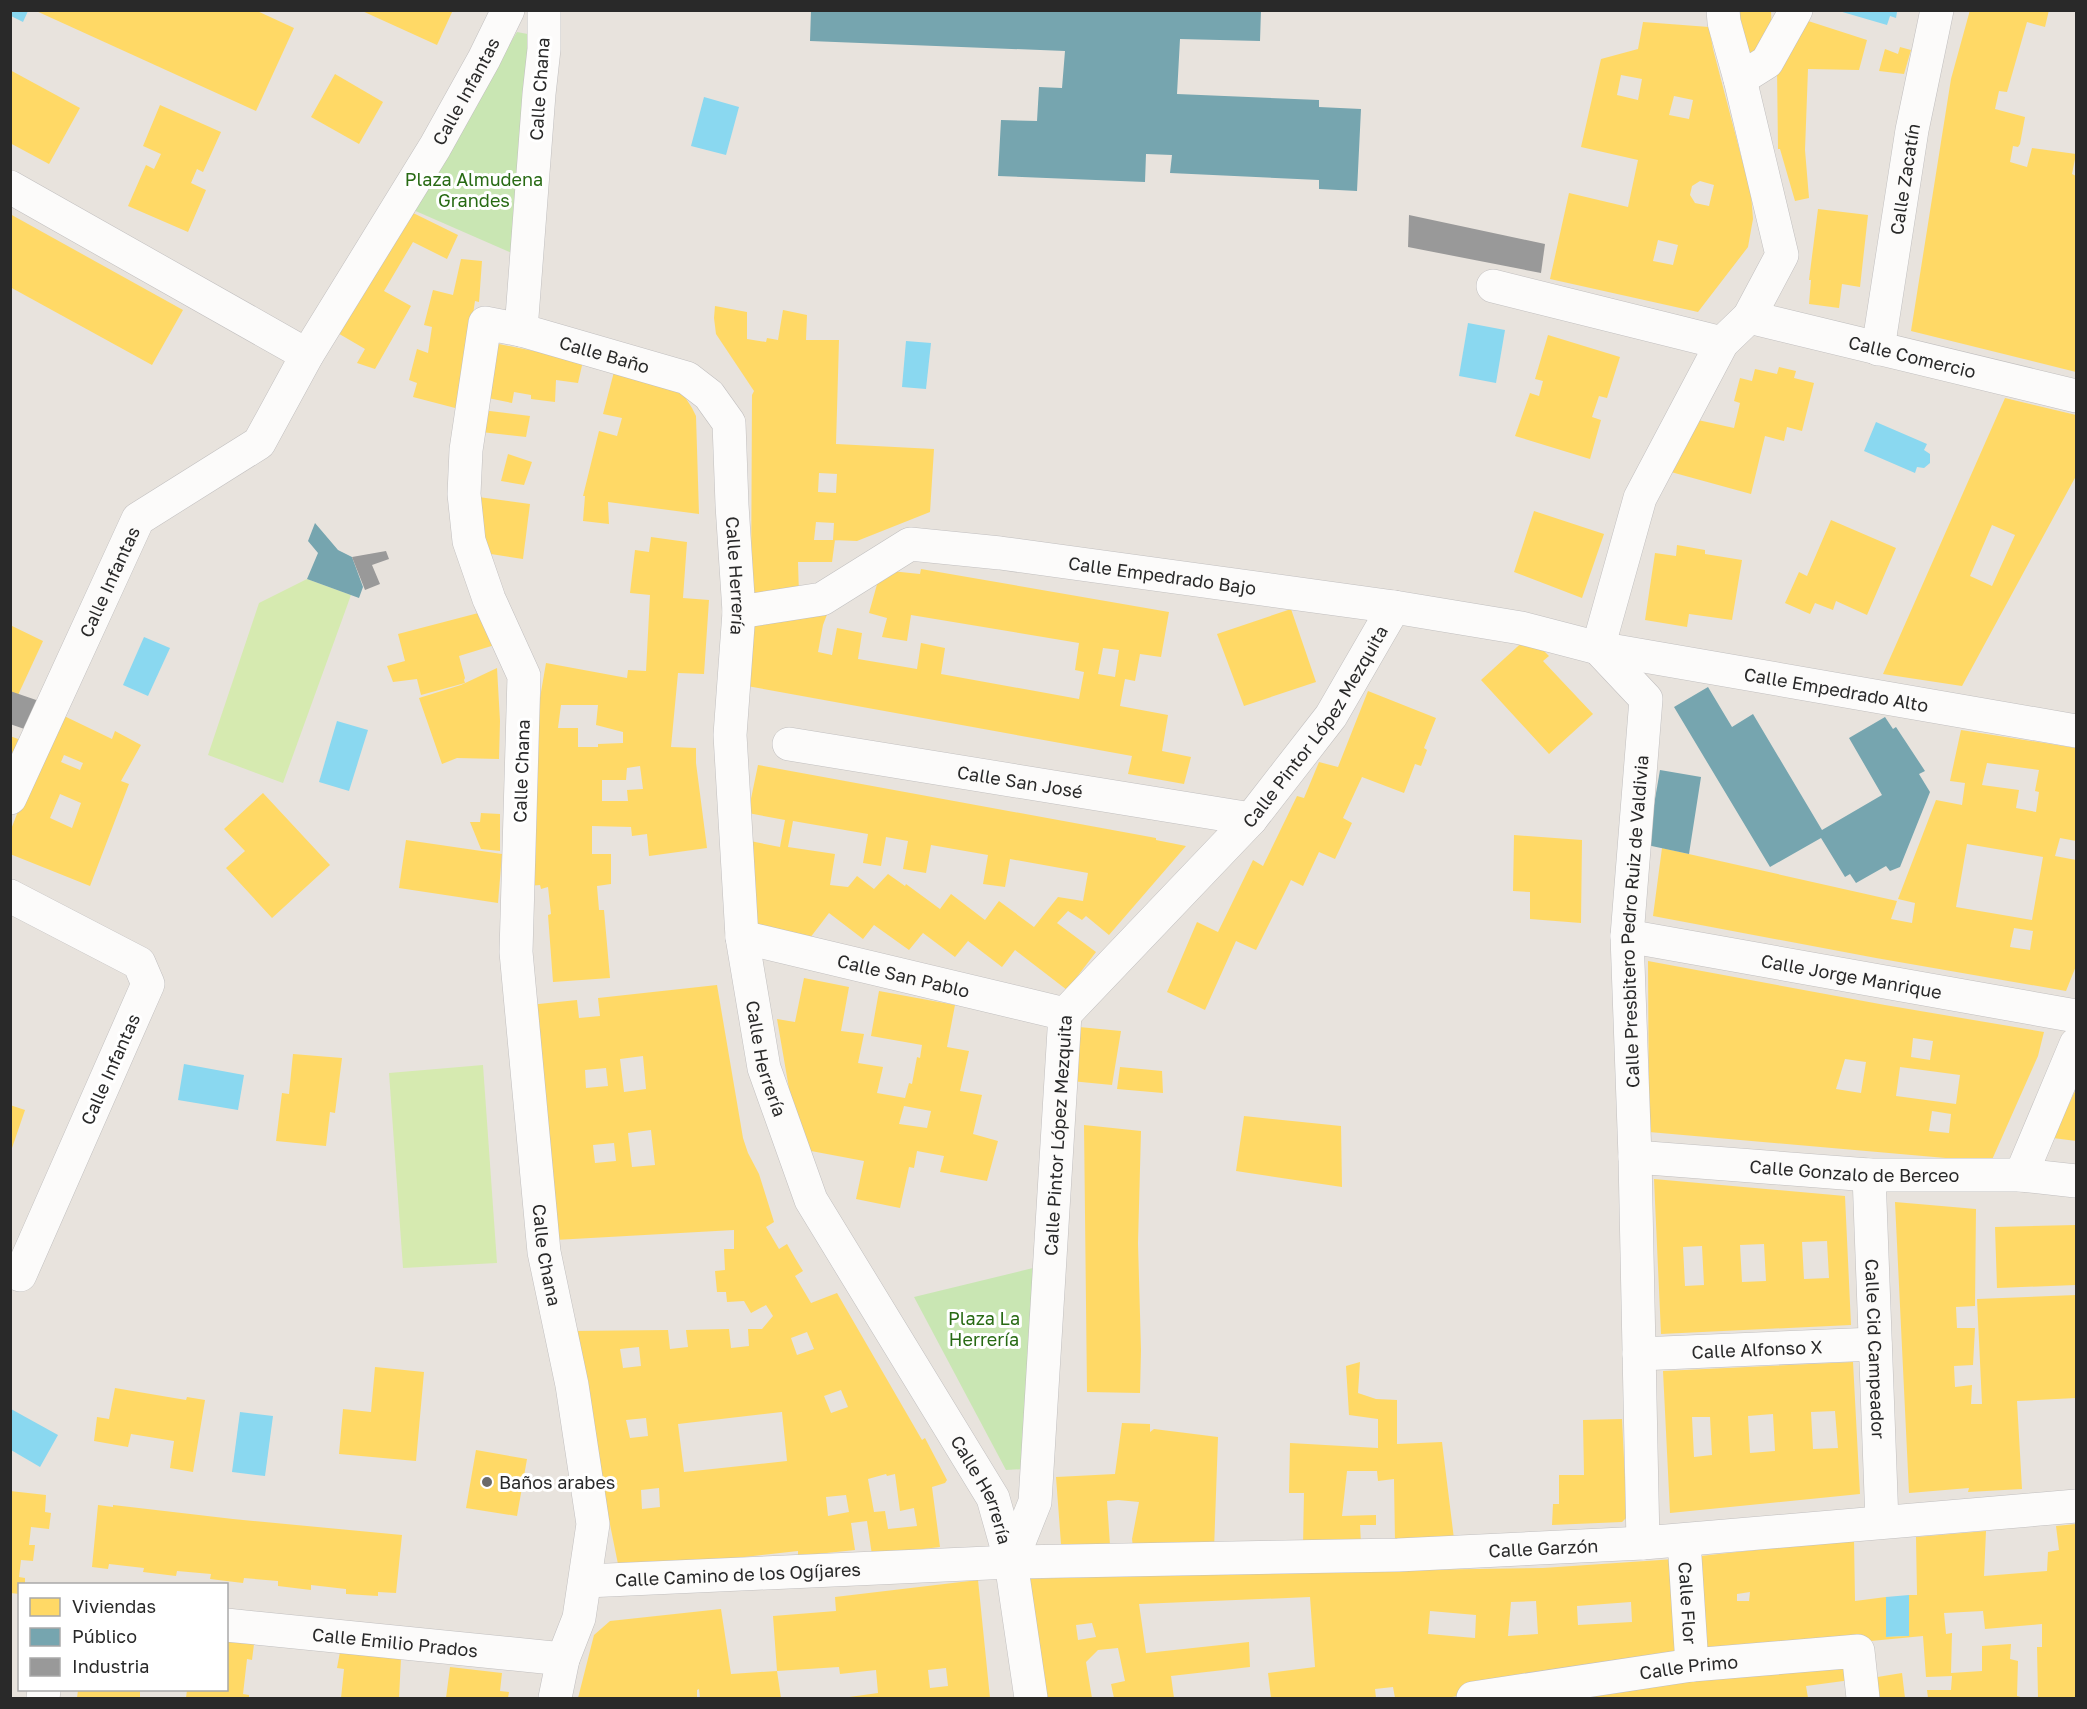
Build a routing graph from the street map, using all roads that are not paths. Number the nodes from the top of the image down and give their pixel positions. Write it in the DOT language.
graph roads {
  1 [pos="508,10"];
  2 [pos="544,10"];
  3 [pos="1723,10"];
  4 [pos="1796,10"];
  5 [pos="1937,10"];
  6 [pos="1740,79"];
  7 [pos="10,187"];
  8 [pos="1493,286"];
  9 [pos="1749,317"];
  10 [pos="521,330"];
  11 [pos="1722,343"];
  12 [pos="1878,349"];
  13 [pos="307,355"];
  14 [pos="687,378"];
  15 [pos="2076,396"];
  16 [pos="1394,607"];
  17 [pos="739,612"];
  18 [pos="1598,648"];
  19 [pos="2076,731"];
  20 [pos="789,744"];
  21 [pos="10,798"];
  22 [pos="1251,819"];
  23 [pos="10,896"];
  24 [pos="1627,936"];
  25 [pos="742,938"];
  26 [pos="1065,1014"];
  27 [pos="2076,1016"];
  28 [pos="2076,1044"];
  29 [pos="1635,1157"];
  30 [pos="1869,1175"];
  31 [pos="2021,1175"];
  32 [pos="2076,1180"];
  33 [pos="20,1275"];
  34 [pos="1875,1344"];
  35 [pos="1639,1354"];
  36 [pos="2076,1506"];
  37 [pos="1882,1522"];
  38 [pos="1684,1541"];
  39 [pos="1642,1543"];
  40 [pos="1011,1562"];
  41 [pos="585,1581"];
  42 [pos="228,1625"];
  43 [pos="563,1659"];
  44 [pos="1692,1665"];
  45 [pos="555,1698"];
  46 [pos="1031,1698"];
  47 [pos="1473,1698"];
  48 [pos="1863,1698"];
  1 -- 13 [label="street, Calle Infantas"];
  2 -- 10 [label="street, Calle Chana"];
  3 -- 6 [label="street"];
  4 -- 6 [label="street"];
  5 -- 12 [label="street, Calle Zacatín"];
  6 -- 9 [label="street"];
  7 -- 13 [label="street"];
  8 -- 11 [label="street"];
  9 -- 11 [label="street"];
  9 -- 12 [label="street, Calle Comercio"];
  10 -- 14 [label="street, Calle Baño"];
  10 -- 41 [label="street, Calle Chana"];
  11 -- 18 [label="street"];
  12 -- 15 [label="street, Calle Comercio"];
  13 -- 21 [label="street, Calle Infantas"];
  14 -- 17 [label="street, Calle Herrería"];
  16 -- 17 [label="street, Calle Empedrado Bajo"];
  16 -- 18 [label="street, Calle Empedrado Bajo"];
  16 -- 22 [label="street, Calle Pintor López Mezquita"];
  17 -- 25 [label="street, Calle Herrería"];
  18 -- 19 [label="street, Calle Empedrado Alto"];
  18 -- 24 [label="street, Calle Presbitero Pedro Ruiz de Valdivia"];
  20 -- 22 [label="street, Calle San José"];
  22 -- 26 [label="street, Calle Pintor López Mezquita"];
  23 -- 33 [label="street, Calle Infantas"];
  24 -- 27 [label="street, Calle Jorge Manrique"];
  24 -- 29 [label="street, Calle Presbitero Pedro Ruiz de Valdivia"];
  25 -- 26 [label="street, Calle San Pablo"];
  25 -- 40 [label="street, Calle Herrería"];
  26 -- 40 [label="street, Calle Pintor López Mezquita"];
  28 -- 31 [label="street"];
  29 -- 30 [label="street, Calle Gonzalo de Berceo"];
  29 -- 35 [label="street, Calle Presbitero Pedro Ruiz de Valdivia"];
  30 -- 31 [label="street, Calle Gonzalo de Berceo"];
  30 -- 34 [label="street, Calle Cid Campeador"];
  31 -- 32 [label="street, Calle Gonzalo de Berceo"];
  34 -- 35 [label="street, Calle Alfonso X"];
  34 -- 37 [label="street, Calle Cid Campeador"];
  35 -- 39 [label="street, Calle Presbitero Pedro Ruiz de Valdivia"];
  36 -- 37 [label="street, Calle Garzón"];
  37 -- 38 [label="street, Calle Garzón"];
  38 -- 39 [label="street, Calle Garzón"];
  38 -- 44 [label="street, Calle Flor"];
  39 -- 40 [label="street, Calle Garzón"];
  40 -- 41 [label="street, Calle Camino de los Ogíjares"];
  40 -- 46 [label="street, Calle Herrería"];
  41 -- 43 [label="street"];
  42 -- 43 [label="street, Calle Emilio Prados"];
  43 -- 45 [label="street"];
  44 -- 47 [label="street, Calle Primo"];
  44 -- 48 [label="street, Calle Primo"];
}
